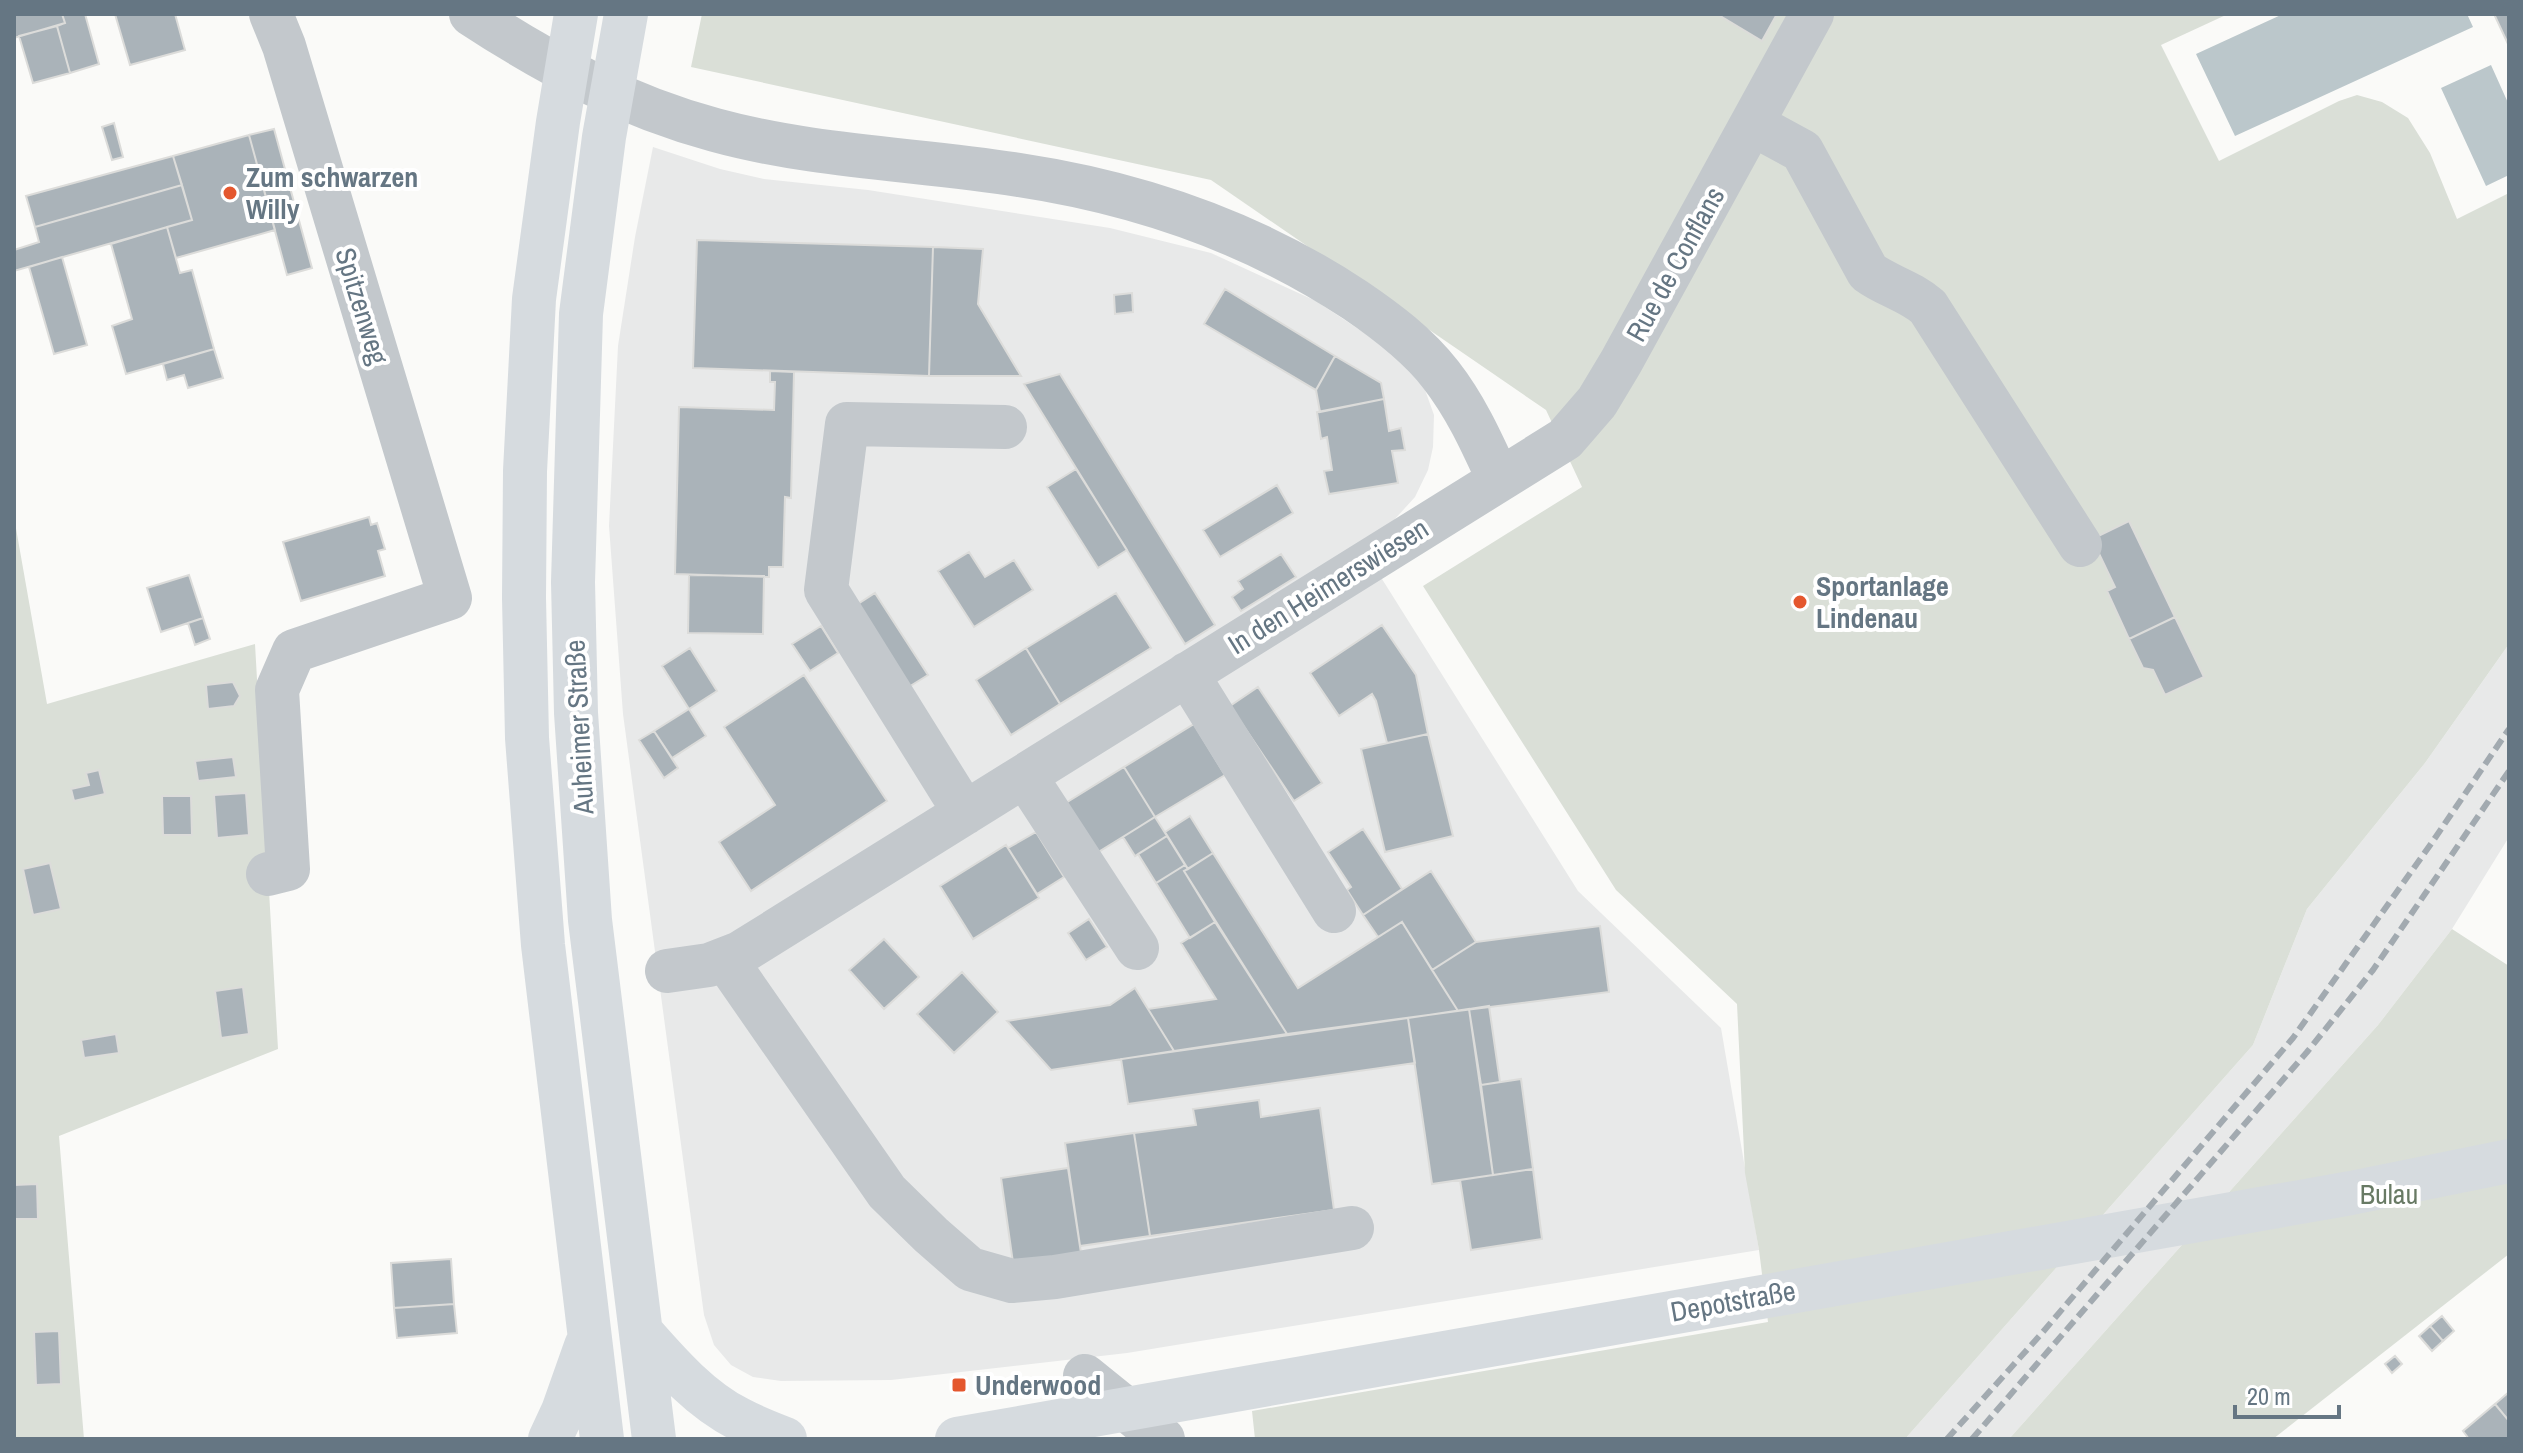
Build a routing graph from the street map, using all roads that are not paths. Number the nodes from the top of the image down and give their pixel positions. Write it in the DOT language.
graph roads {
  1 [pos="271,14"];
  2 [pos="576,14"];
  3 [pos="626,14"];
  4 [pos="1812,14"];
  5 [pos="478,19"];
  6 [pos="1752,124"];
  7 [pos="1005,427"];
  8 [pos="1499,480"];
  9 [pos="2080,545"];
  10 [pos="1187,674"];
  11 [pos="1025,776"];
  12 [pos="965,813"];
  13 [pos="268,874"];
  14 [pos="1334,911"];
  15 [pos="1137,948"];
  16 [pos="725,959"];
  17 [pos="667,971"];
  18 [pos="2509,1161"];
  19 [pos="1352,1228"];
  20 [pos="642,1333"];
  21 [pos="589,1336"];
  22 [pos="1085,1376"];
  23 [pos="1122,1408"];
  24 [pos="550,1439"];
  25 [pos="602,1439"];
  26 [pos="654,1439"];
  27 [pos="785,1439"];
  28 [pos="957,1439"];
  29 [pos="1163,1439"];
  1 -- 13 [label="street, Spitzenweg"];
  2 -- 21 [label="main road, Auheimer Straße"];
  3 -- 20 [label="main road, Auheimer Straße"];
  4 -- 6 [label="street, Rue de Conflans"];
  5 -- 8 [label="street"];
  6 -- 8 [label="street, Rue de Conflans"];
  6 -- 9 [label="street"];
  7 -- 12 [label="street"];
  8 -- 10 [label="street, In den Heimerswiesen"];
  10 -- 11 [label="street, In den Heimerswiesen"];
  10 -- 14 [label="street"];
  11 -- 12 [label="street, In den Heimerswiesen"];
  11 -- 15 [label="street"];
  12 -- 16 [label="street, In den Heimerswiesen"];
  16 -- 17 [label="street, In den Heimerswiesen"];
  16 -- 19 [label="street"];
  18 -- 23 [label="main road, Depotstraße"];
  20 -- 26 [label="main road, Auheimer Straße"];
  20 -- 27 [label="main road"];
  21 -- 24 [label="main road"];
  21 -- 25 [label="main road, Auheimer Straße"];
  22 -- 23 [label="street"];
  23 -- 28 [label="main road, Depotstraße"];
  23 -- 29 [label="street"];
}
